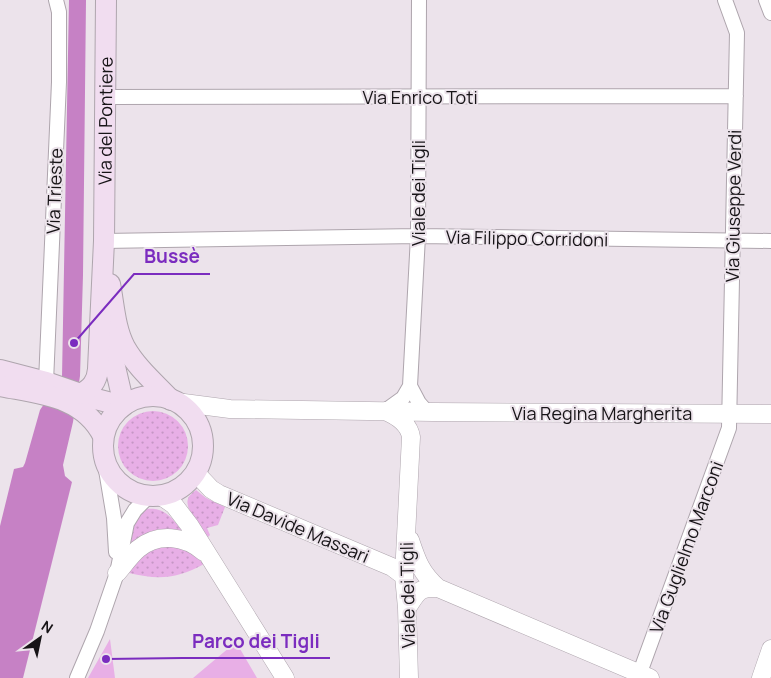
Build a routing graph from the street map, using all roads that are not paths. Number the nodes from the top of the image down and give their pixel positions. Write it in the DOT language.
graph roads {
  1 [pos="56,0"];
  2 [pos="106,0"];
  3 [pos="419,0"];
  4 [pos="726,0"];
  5 [pos="766,0"];
  6 [pos="771,14"];
  7 [pos="104,96"];
  8 [pos="736,96"];
  9 [pos="418,97"];
  10 [pos="418,236"];
  11 [pos="104,241"];
  12 [pos="732,241"];
  13 [pos="771,241"];
  14 [pos="102,299"];
  15 [pos="0,370"];
  16 [pos="0,386"];
  17 [pos="410,386"];
  18 [pos="50,388"];
  19 [pos="81,401"];
  20 [pos="174,401"];
  21 [pos="123,405"];
  22 [pos="385,411"];
  23 [pos="430,412"];
  24 [pos="730,414"];
  25 [pos="771,414"];
  26 [pos="410,430"];
  27 [pos="104,436"];
  28 [pos="106,464"];
  29 [pos="196,473"];
  30 [pos="155,497"];
  31 [pos="406,530"];
  32 [pos="208,555"];
  33 [pos="117,573"];
  34 [pos="404,576"];
  35 [pos="438,588"];
  36 [pos="407,608"];
  37 [pos="771,649"];
  38 [pos="642,676"];
  39 [pos="77,678"];
  40 [pos="285,678"];
  41 [pos="409,678"];
  42 [pos="761,678"];
  1 -- 18 [label="street, Via Trieste"];
  2 -- 7 [label="main road, Via del Pontiere"];
  3 -- 9 [label="street, Viale dei Tigli"];
  4 -- 8 [label="street, Via Giuseppe Verdi"];
  5 -- 6 [label="street"];
  7 -- 9 [label="street, Via Enrico Toti"];
  7 -- 11 [label="main road, Via del Pontiere"];
  8 -- 9 [label="street, Via Enrico Toti"];
  8 -- 12 [label="street, Via Giuseppe Verdi"];
  9 -- 10 [label="street, Viale dei Tigli"];
  10 -- 11 [label="street, Via Filippo Corridoni"];
  10 -- 12 [label="street, Via Filippo Corridoni"];
  10 -- 17 [label="street, Viale dei Tigli"];
  11 -- 14 [label="main road, Via del Pontiere"];
  11 -- 20 [label="main road, Via del Pontiere"];
  12 -- 13 [label="street, Via Filippo Corridoni"];
  12 -- 24 [label="street, Via Giuseppe Verdi"];
  14 -- 19 [label="main road, Via del Pontiere"];
  14 -- 21 [label="main road, Via del Pontiere"];
  15 -- 18 [label="main road"];
  16 -- 18 [label="main road"];
  17 -- 22 [label="street"];
  17 -- 23 [label="street"];
  18 -- 19 [label="main road"];
  19 -- 21 [label="main road"];
  19 -- 27 [label="main road"];
  20 -- 21 [label="main road"];
  20 -- 22 [label="street, Via Regina Margherita"];
  20 -- 29 [label="main road"];
  21 -- 27 [label="main road"];
  22 -- 23 [label="street, Via Regina Margherita"];
  22 -- 26 [label="street"];
  23 -- 24 [label="street, Via Regina Margherita"];
  23 -- 26 [label="street"];
  24 -- 25 [label="street, Via Regina Margherita"];
  24 -- 38 [label="street, Via Guglielmo Marconi"];
  26 -- 31 [label="street, Viale dei Tigli"];
  27 -- 28 [label="main road"];
  28 -- 30 [label="main road"];
  28 -- 33 [label="street"];
  29 -- 30 [label="main road"];
  29 -- 34 [label="street, Via Davide Massari"];
  30 -- 32 [label="street"];
  30 -- 33 [label="street"];
  31 -- 34 [label="street, Viale dei Tigli"];
  31 -- 35 [label="street"];
  32 -- 33 [label="street"];
  32 -- 40 [label="street"];
  33 -- 39 [label="street"];
  34 -- 36 [label="street, Viale dei Tigli"];
  35 -- 36 [label="street"];
  35 -- 38 [label="street"];
  36 -- 41 [label="street, Viale dei Tigli"];
  37 -- 42 [label="street"];
}
